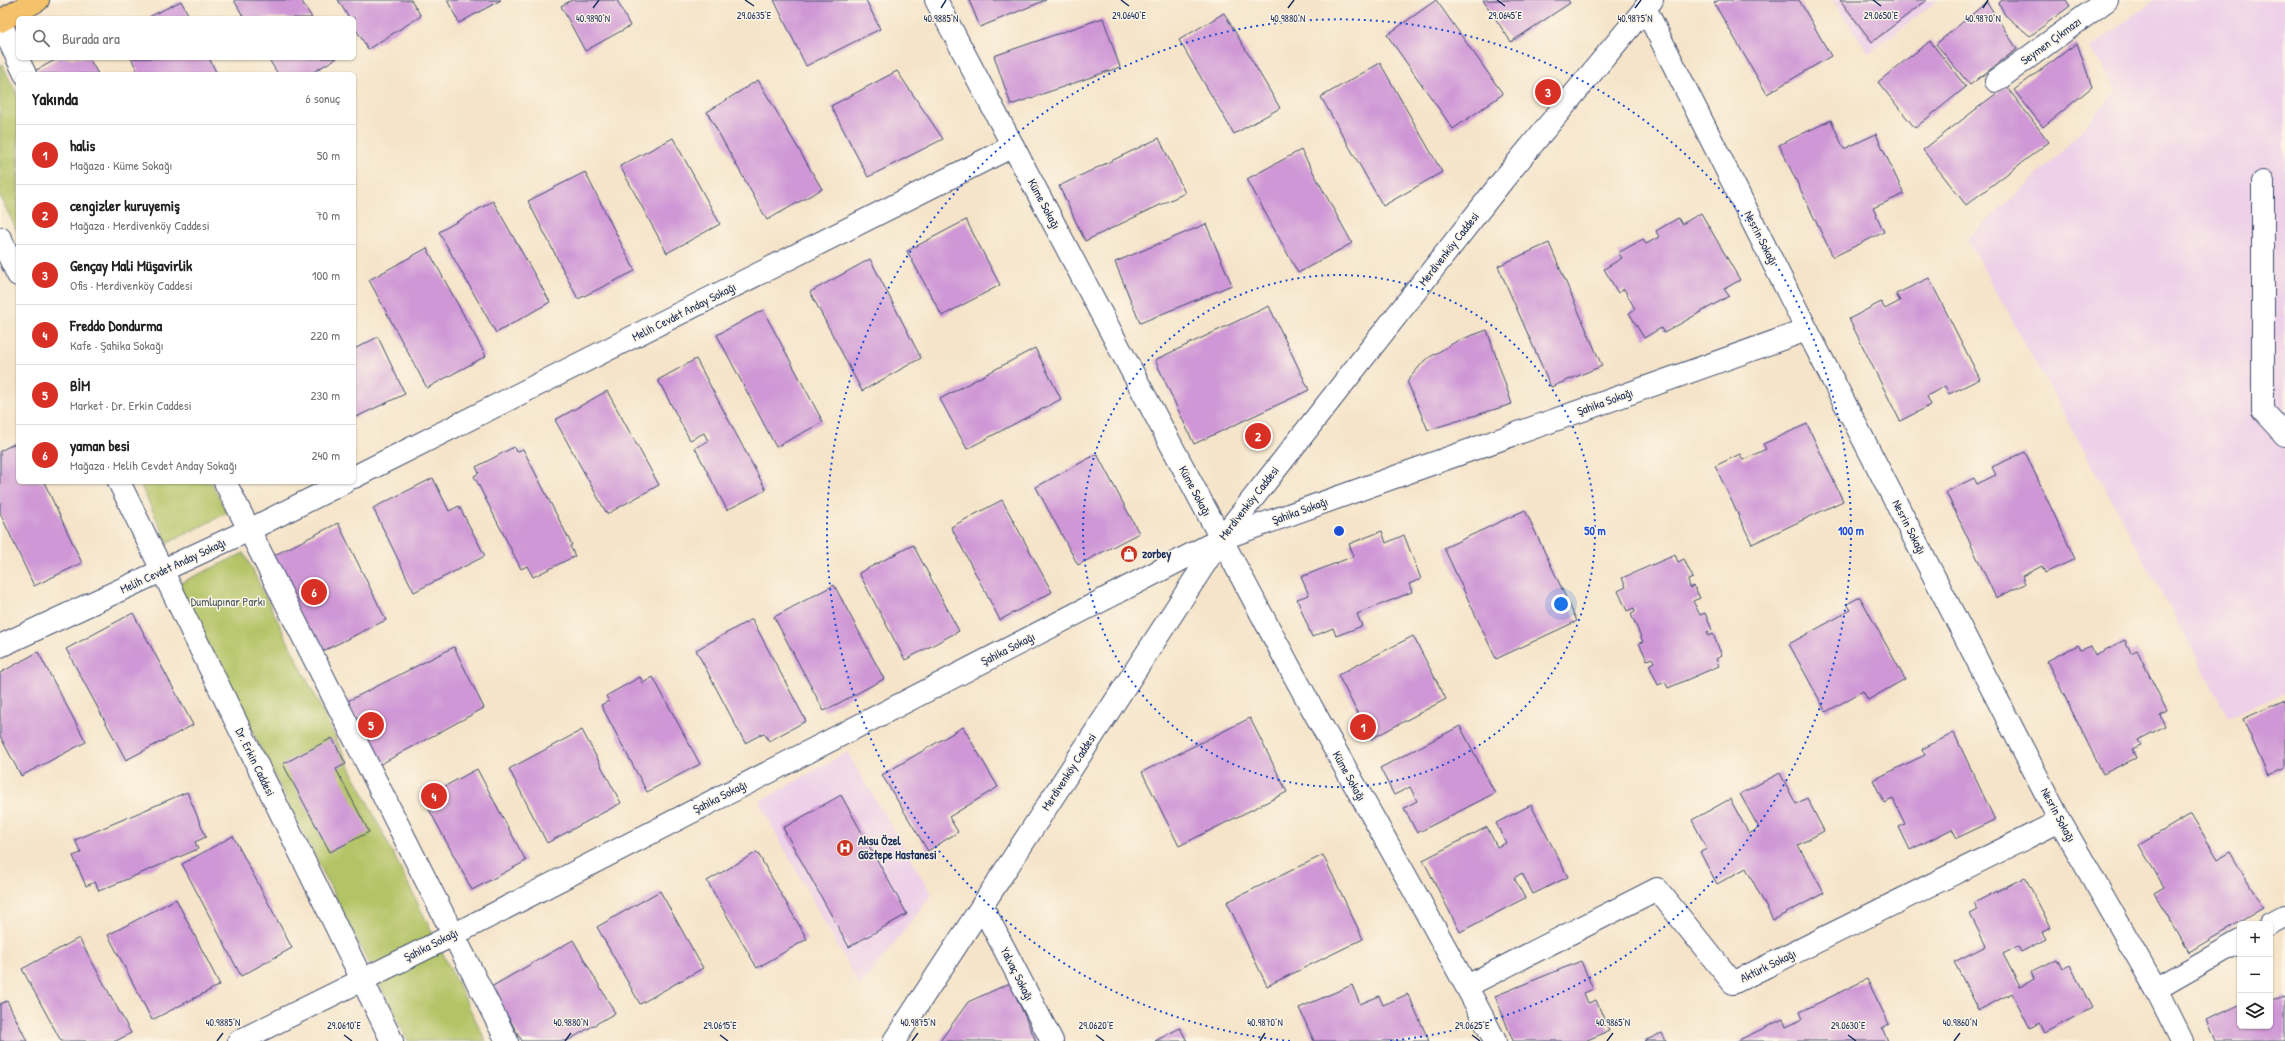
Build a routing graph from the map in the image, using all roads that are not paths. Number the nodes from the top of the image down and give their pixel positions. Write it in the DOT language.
graph roads {
  1 [pos="38,0"];
  2 [pos="936,0"];
  3 [pos="2107,0"];
  4 [pos="1648,4"];
  5 [pos="0,21"];
  6 [pos="16,55"];
  7 [pos="18,60"];
  8 [pos="24,72"];
  9 [pos="1996,81"];
  10 [pos="1013,146"];
  11 [pos="2263,182"];
  12 [pos="0,238"];
  13 [pos="16,271"];
  14 [pos="1807,330"];
  15 [pos="2285,435"];
  16 [pos="356,476"];
  17 [pos="120,484"];
  18 [pos="226,484"];
  19 [pos="341,484"];
  20 [pos="249,530"];
  21 [pos="1221,539"];
  22 [pos="162,571"];
  23 [pos="0,646"];
  24 [pos="2060,821"];
  25 [pos="982,906"];
  26 [pos="2285,916"];
  27 [pos="2273,922"];
  28 [pos="453,935"];
  29 [pos="2237,943"];
  30 [pos="362,980"];
  31 [pos="1467,986"];
  32 [pos="2156,989"];
  33 [pos="239,1041"];
  34 [pos="392,1041"];
  35 [pos="507,1041"];
  36 [pos="894,1041"];
  37 [pos="1052,1041"];
  38 [pos="1495,1041"];
  39 [pos="2182,1041"];
  1 -- 5 [label="main road"];
  2 -- 10 [label="street, Küme Sokağı"];
  3 -- 9 [label="street, Seymen Çıkmazı"];
  4 -- 14 [label="street, Nesrin Sokağı"];
  4 -- 21 [label="street, Merdivenköy Caddesi"];
  5 -- 6 [label="street"];
  7 -- 8 [label="street"];
  10 -- 16 [label="street, Melih Cevdet Anday Sokağı"];
  10 -- 21 [label="street, Küme Sokağı"];
  11 -- 15 [label="street"];
  12 -- 13 [label="street"];
  14 -- 21 [label="street, Şahika Sokağı"];
  14 -- 24 [label="street, Nesrin Sokağı"];
  17 -- 22 [label="street, Dr. Erkin Caddesi"];
  18 -- 20 [label="street"];
  19 -- 20 [label="street, Melih Cevdet Anday Sokağı"];
  20 -- 22 [label="street, Melih Cevdet Anday Sokağı"];
  20 -- 28 [label="street"];
  21 -- 25 [label="street, Merdivenköy Caddesi"];
  21 -- 28 [label="street, Şahika Sokağı"];
  21 -- 31 [label="street, Küme Sokağı"];
  22 -- 23 [label="street, Melih Cevdet Anday Sokağı"];
  22 -- 30 [label="street, Dr. Erkin Caddesi"];
  24 -- 31 [label="street, Aktürk Sokağı"];
  24 -- 32 [label="street, Nesrin Sokağı"];
  25 -- 36 [label="street, Merdivenköy Caddesi"];
  25 -- 37 [label="street, Yalvaç Sokağı"];
  26 -- 27 [label="street"];
  28 -- 30 [label="street, Şahika Sokağı"];
  28 -- 35 [label="street"];
  29 -- 32 [label="street"];
  30 -- 33 [label="street, Şahika Sokağı"];
  30 -- 34 [label="street, Dr. Erkin Caddesi"];
  31 -- 38 [label="street, Küme Sokağı"];
  32 -- 39 [label="street, Nesrin Sokağı"];
}
